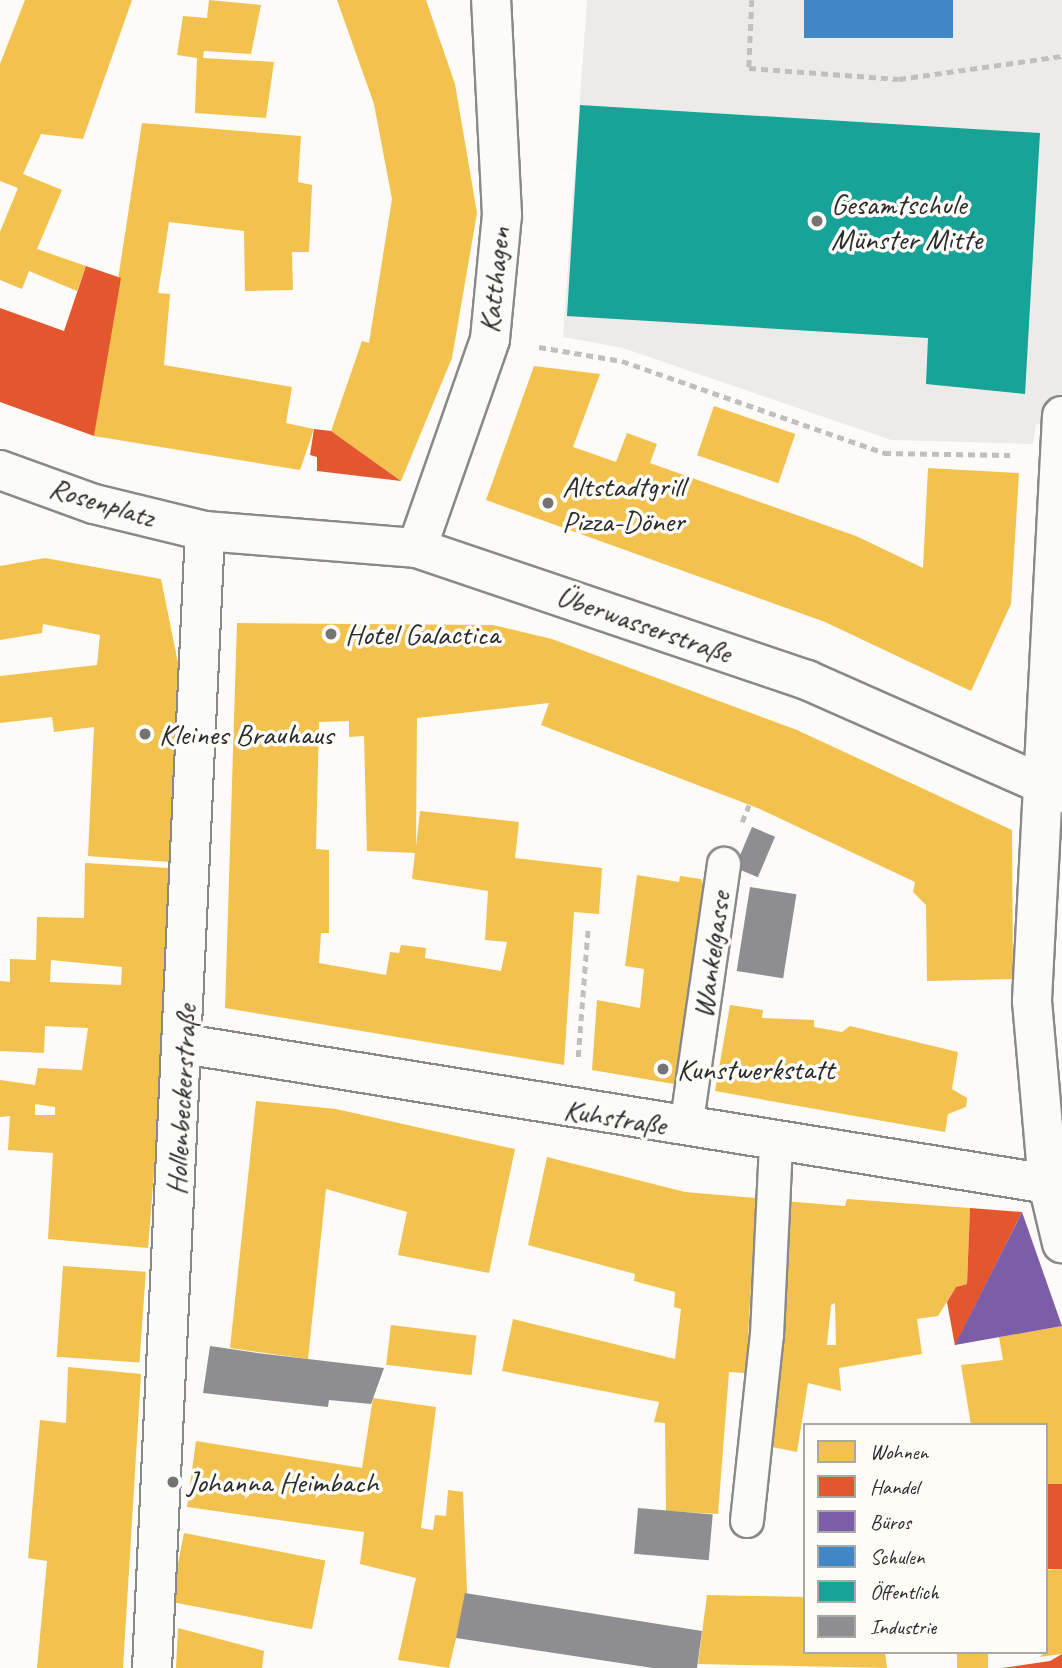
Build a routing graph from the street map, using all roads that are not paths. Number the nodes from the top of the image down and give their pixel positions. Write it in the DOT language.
graph roads {
  1 [pos="491,0"];
  2 [pos="1062,416"];
  3 [pos="1061,440"];
  4 [pos="0,470"];
  5 [pos="205,531"];
  6 [pos="1060,539"];
  7 [pos="417,548"];
  8 [pos="1053,788"];
  9 [pos="724,864"];
  10 [pos="184,1044"];
  11 [pos="686,1128"];
  12 [pos="776,1143"];
  13 [pos="1048,1184"];
  14 [pos="1062,1242"];
  15 [pos="747,1521"];
  16 [pos="152,1668"];
  1 -- 7 [label="street, Katthagen"];
  2 -- 3 [label="street"];
  3 -- 6 [label="street"];
  4 -- 5 [label="street, Rosenplatz"];
  5 -- 7 [label="street, Überwasserstraße"];
  5 -- 10 [label="street, Hollenbeckerstraße"];
  6 -- 8 [label="street"];
  7 -- 8 [label="street, Überwasserstraße"];
  8 -- 13 [label="street"];
  9 -- 11 [label="lane, Wankelgasse"];
  10 -- 11 [label="street, Kuhstraße"];
  10 -- 16 [label="street, Hollenbeckerstraße"];
  11 -- 12 [label="street, Kuhstraße"];
  12 -- 13 [label="street, Kuhstraße"];
  12 -- 15 [label="lane"];
  13 -- 14 [label="street"];
}
